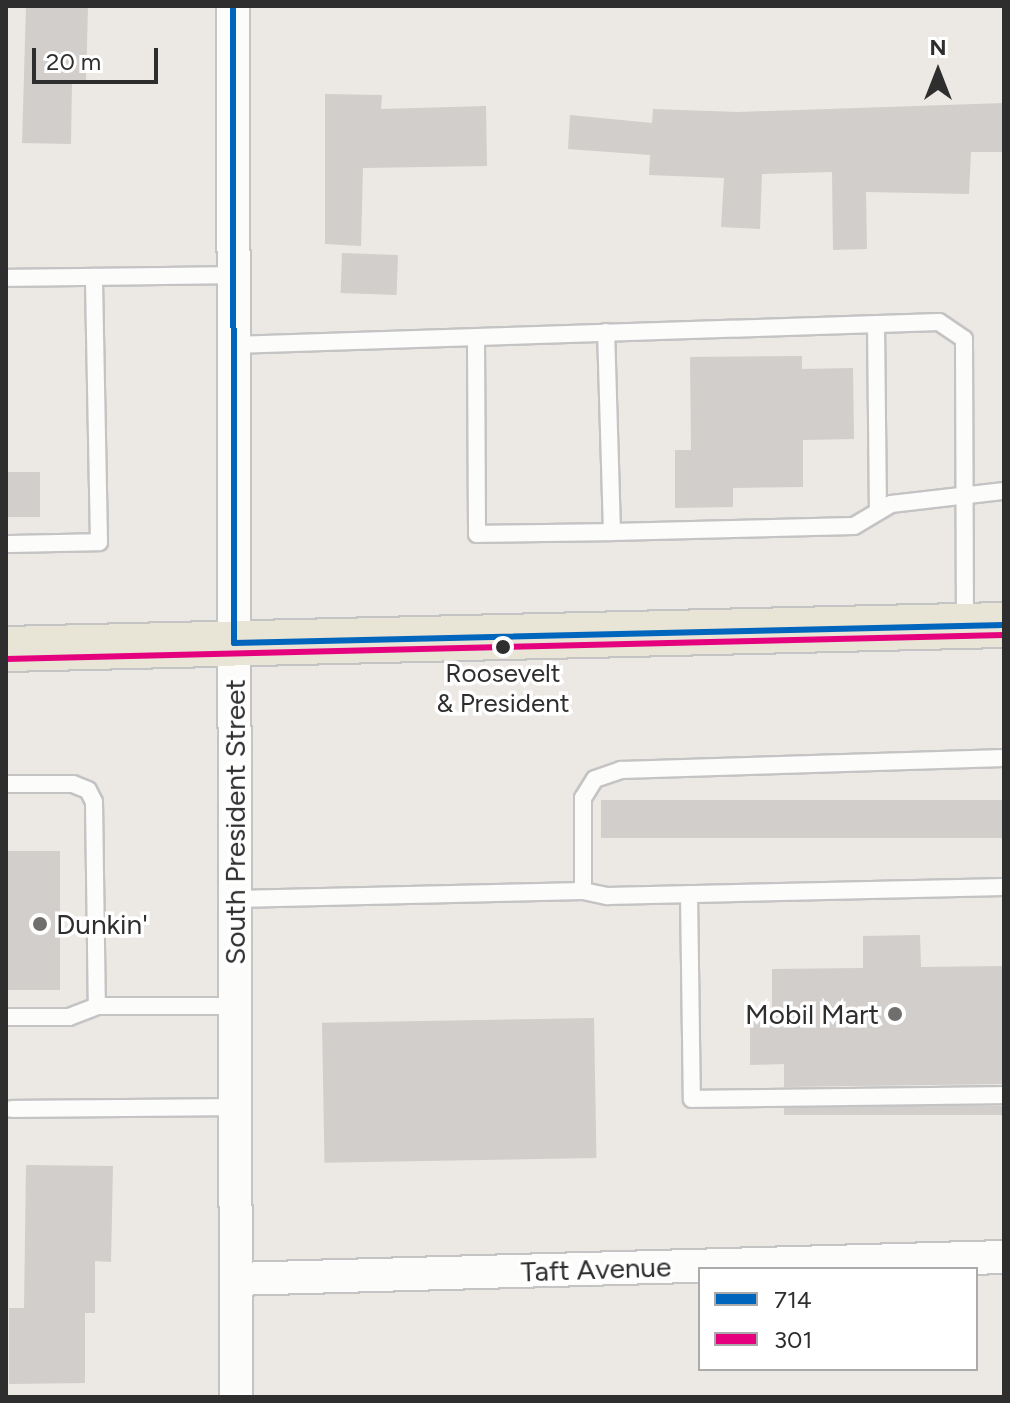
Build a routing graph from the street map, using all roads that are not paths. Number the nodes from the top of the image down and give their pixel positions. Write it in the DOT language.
graph roads {
  1 [pos="233,6"];
  2 [pos="233,275"];
  3 [pos="94,277"];
  4 [pos="6,278"];
  5 [pos="876,324"];
  6 [pos="606,332"];
  7 [pos="476,338"];
  8 [pos="233,345"];
  9 [pos="1004,491"];
  10 [pos="964,492"];
  11 [pos="878,511"];
  12 [pos="612,532"];
  13 [pos="6,544"];
  14 [pos="984,625"];
  15 [pos="234,643"];
  16 [pos="11,650"];
  17 [pos="1004,758"];
  18 [pos="6,784"];
  19 [pos="1004,887"];
  20 [pos="583,891"];
  21 [pos="689,894"];
  22 [pos="235,899"];
  23 [pos="97,1006"];
  24 [pos="236,1006"];
  25 [pos="6,1017"];
  26 [pos="1004,1095"];
  27 [pos="236,1107"];
  28 [pos="12,1109"];
  29 [pos="1004,1257"];
  30 [pos="236,1279"];
  31 [pos="236,1397"];
  1 -- 2 [label="street, South President Street"];
  2 -- 3 [label="lane"];
  2 -- 8 [label="street, South President Street"];
  3 -- 4 [label="lane"];
  3 -- 13 [label="lane"];
  5 -- 6 [label="lane"];
  5 -- 10 [label="lane"];
  5 -- 11 [label="lane"];
  6 -- 7 [label="lane"];
  6 -- 12 [label="lane"];
  7 -- 8 [label="lane"];
  7 -- 12 [label="lane"];
  8 -- 15 [label="street, South President Street"];
  9 -- 10 [label="lane"];
  10 -- 11 [label="lane"];
  10 -- 14 [label="lane"];
  11 -- 12 [label="lane"];
  14 -- 15 [label="main road"];
  15 -- 16 [label="main road"];
  15 -- 22 [label="street, South President Street"];
  17 -- 20 [label="lane"];
  18 -- 23 [label="lane"];
  19 -- 21 [label="lane"];
  20 -- 21 [label="lane"];
  20 -- 22 [label="lane"];
  21 -- 26 [label="lane"];
  22 -- 24 [label="street, South President Street"];
  23 -- 24 [label="lane"];
  23 -- 25 [label="lane"];
  24 -- 27 [label="street, South President Street"];
  27 -- 28 [label="lane"];
  27 -- 30 [label="street, South President Street"];
  29 -- 30 [label="street, Taft Avenue"];
  30 -- 31 [label="street, South President Street"];
}
